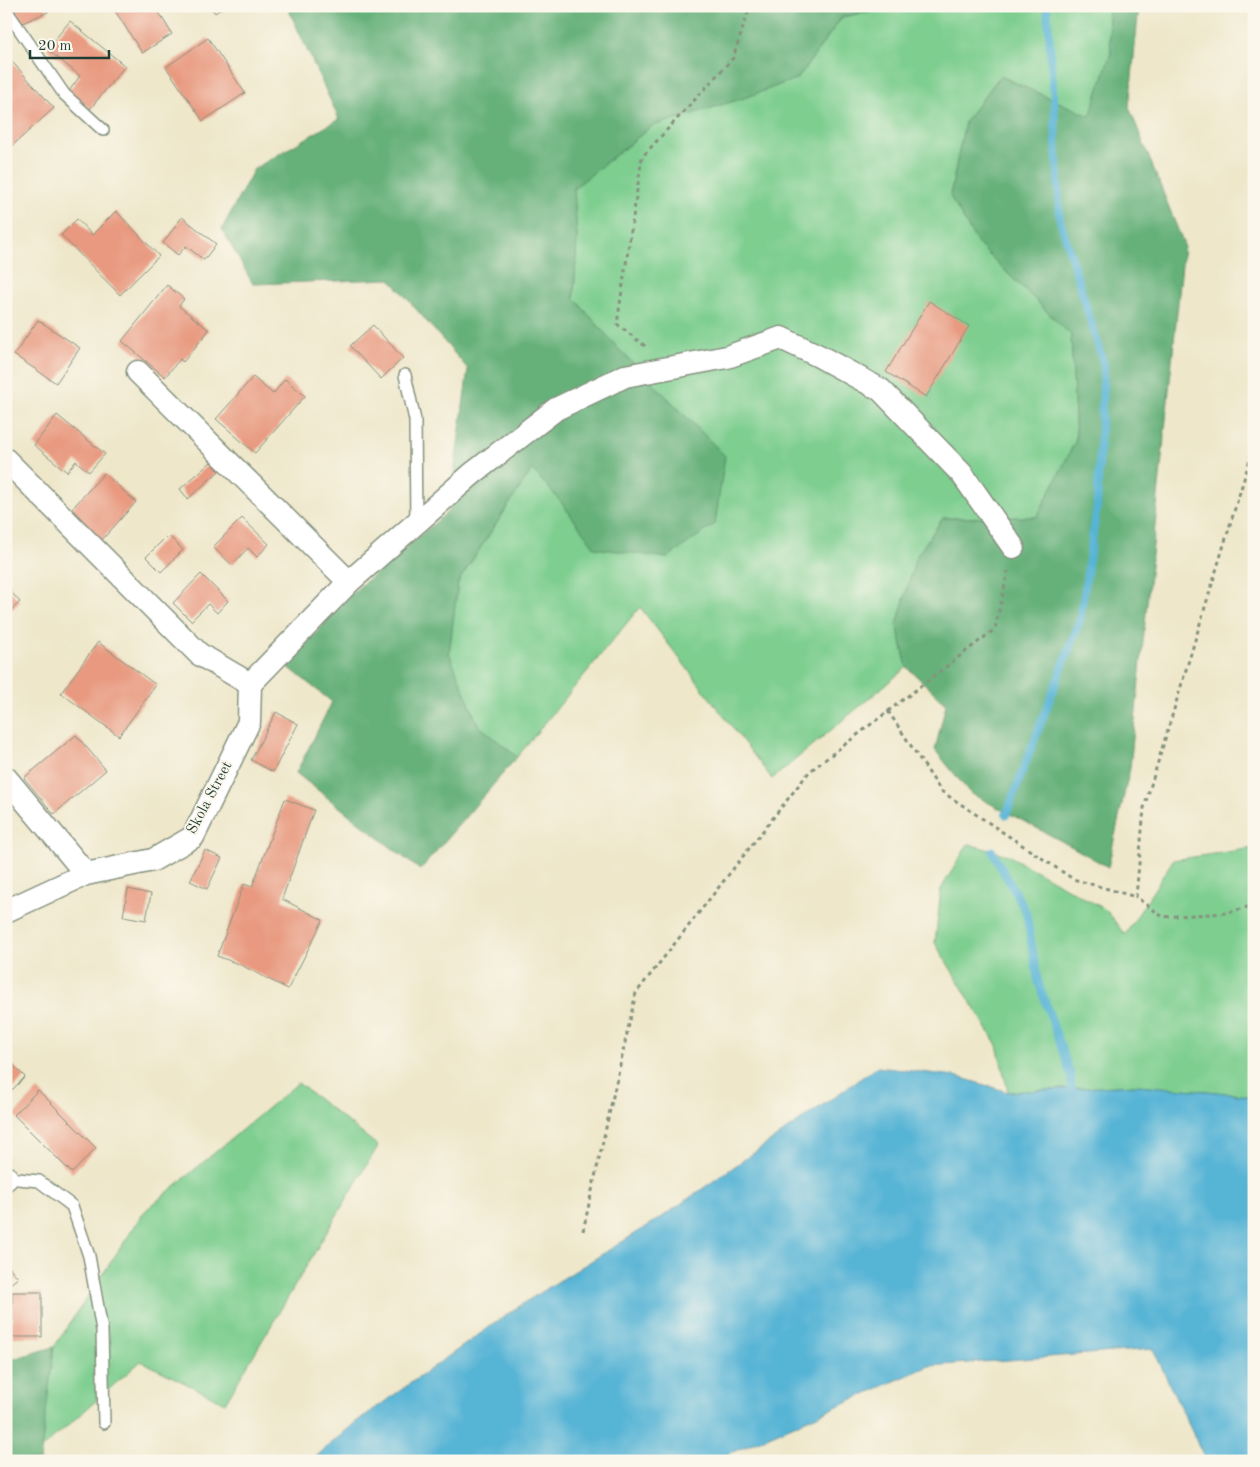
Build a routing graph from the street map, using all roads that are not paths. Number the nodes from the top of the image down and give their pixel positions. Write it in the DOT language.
graph roads {
  1 [pos="6,10"];
  2 [pos="103,130"];
  3 [pos="138,372"];
  4 [pos="405,375"];
  5 [pos="6,460"];
  6 [pos="416,524"];
  7 [pos="1013,547"];
  8 [pos="349,582"];
  9 [pos="250,684"];
  10 [pos="6,778"];
  11 [pos="86,874"];
  12 [pos="6,911"];
  13 [pos="7,1178"];
  14 [pos="104,1423"];
  1 -- 2 [label="lane"];
  3 -- 8 [label="street"];
  4 -- 6 [label="lane"];
  5 -- 9 [label="street"];
  6 -- 7 [label="street"];
  6 -- 8 [label="street"];
  8 -- 9 [label="street"];
  9 -- 11 [label="street, Skola Street"];
  10 -- 11 [label="street"];
  11 -- 12 [label="street, Skola Street"];
  13 -- 14 [label="lane"];
}
